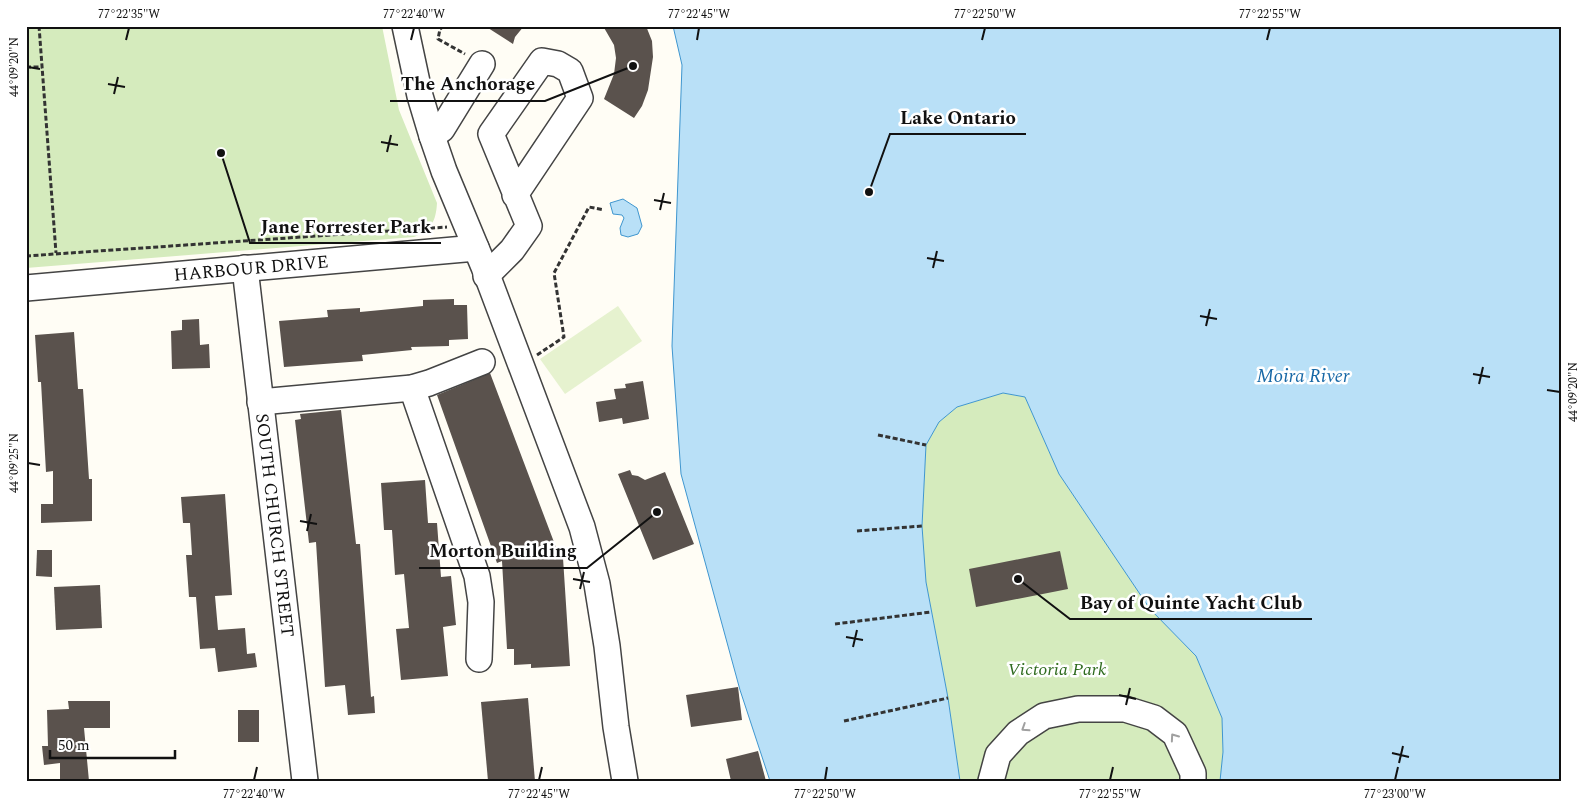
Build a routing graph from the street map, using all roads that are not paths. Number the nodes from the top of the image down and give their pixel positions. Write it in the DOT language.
graph roads {
  1 [pos="405,26"];
  2 [pos="482,64"];
  3 [pos="432,136"];
  4 [pos="515,194"];
  5 [pos="476,248"];
  6 [pos="245,268"];
  7 [pos="486,276"];
  8 [pos="26,288"];
  9 [pos="482,362"];
  10 [pos="412,388"];
  11 [pos="260,402"];
  12 [pos="479,658"];
  13 [pos="305,781"];
  14 [pos="625,781"];
  15 [pos="991,781"];
  16 [pos="1193,781"];
  1 -- 3 [label="street"];
  2 -- 3 [label="street"];
  3 -- 5 [label="street"];
  4 -- 4 [label="street"];
  4 -- 7 [label="street"];
  5 -- 6 [label="street, HARBOUR DRIVE"];
  5 -- 7 [label="street"];
  6 -- 8 [label="street, HARBOUR DRIVE"];
  6 -- 11 [label="street, SOUTH CHURCH STREET"];
  7 -- 14 [label="street"];
  9 -- 10 [label="street"];
  10 -- 11 [label="street"];
  10 -- 12 [label="street"];
  11 -- 13 [label="street, SOUTH CHURCH STREET"];
  16 -- 15 [label="street, one-way"];
}
